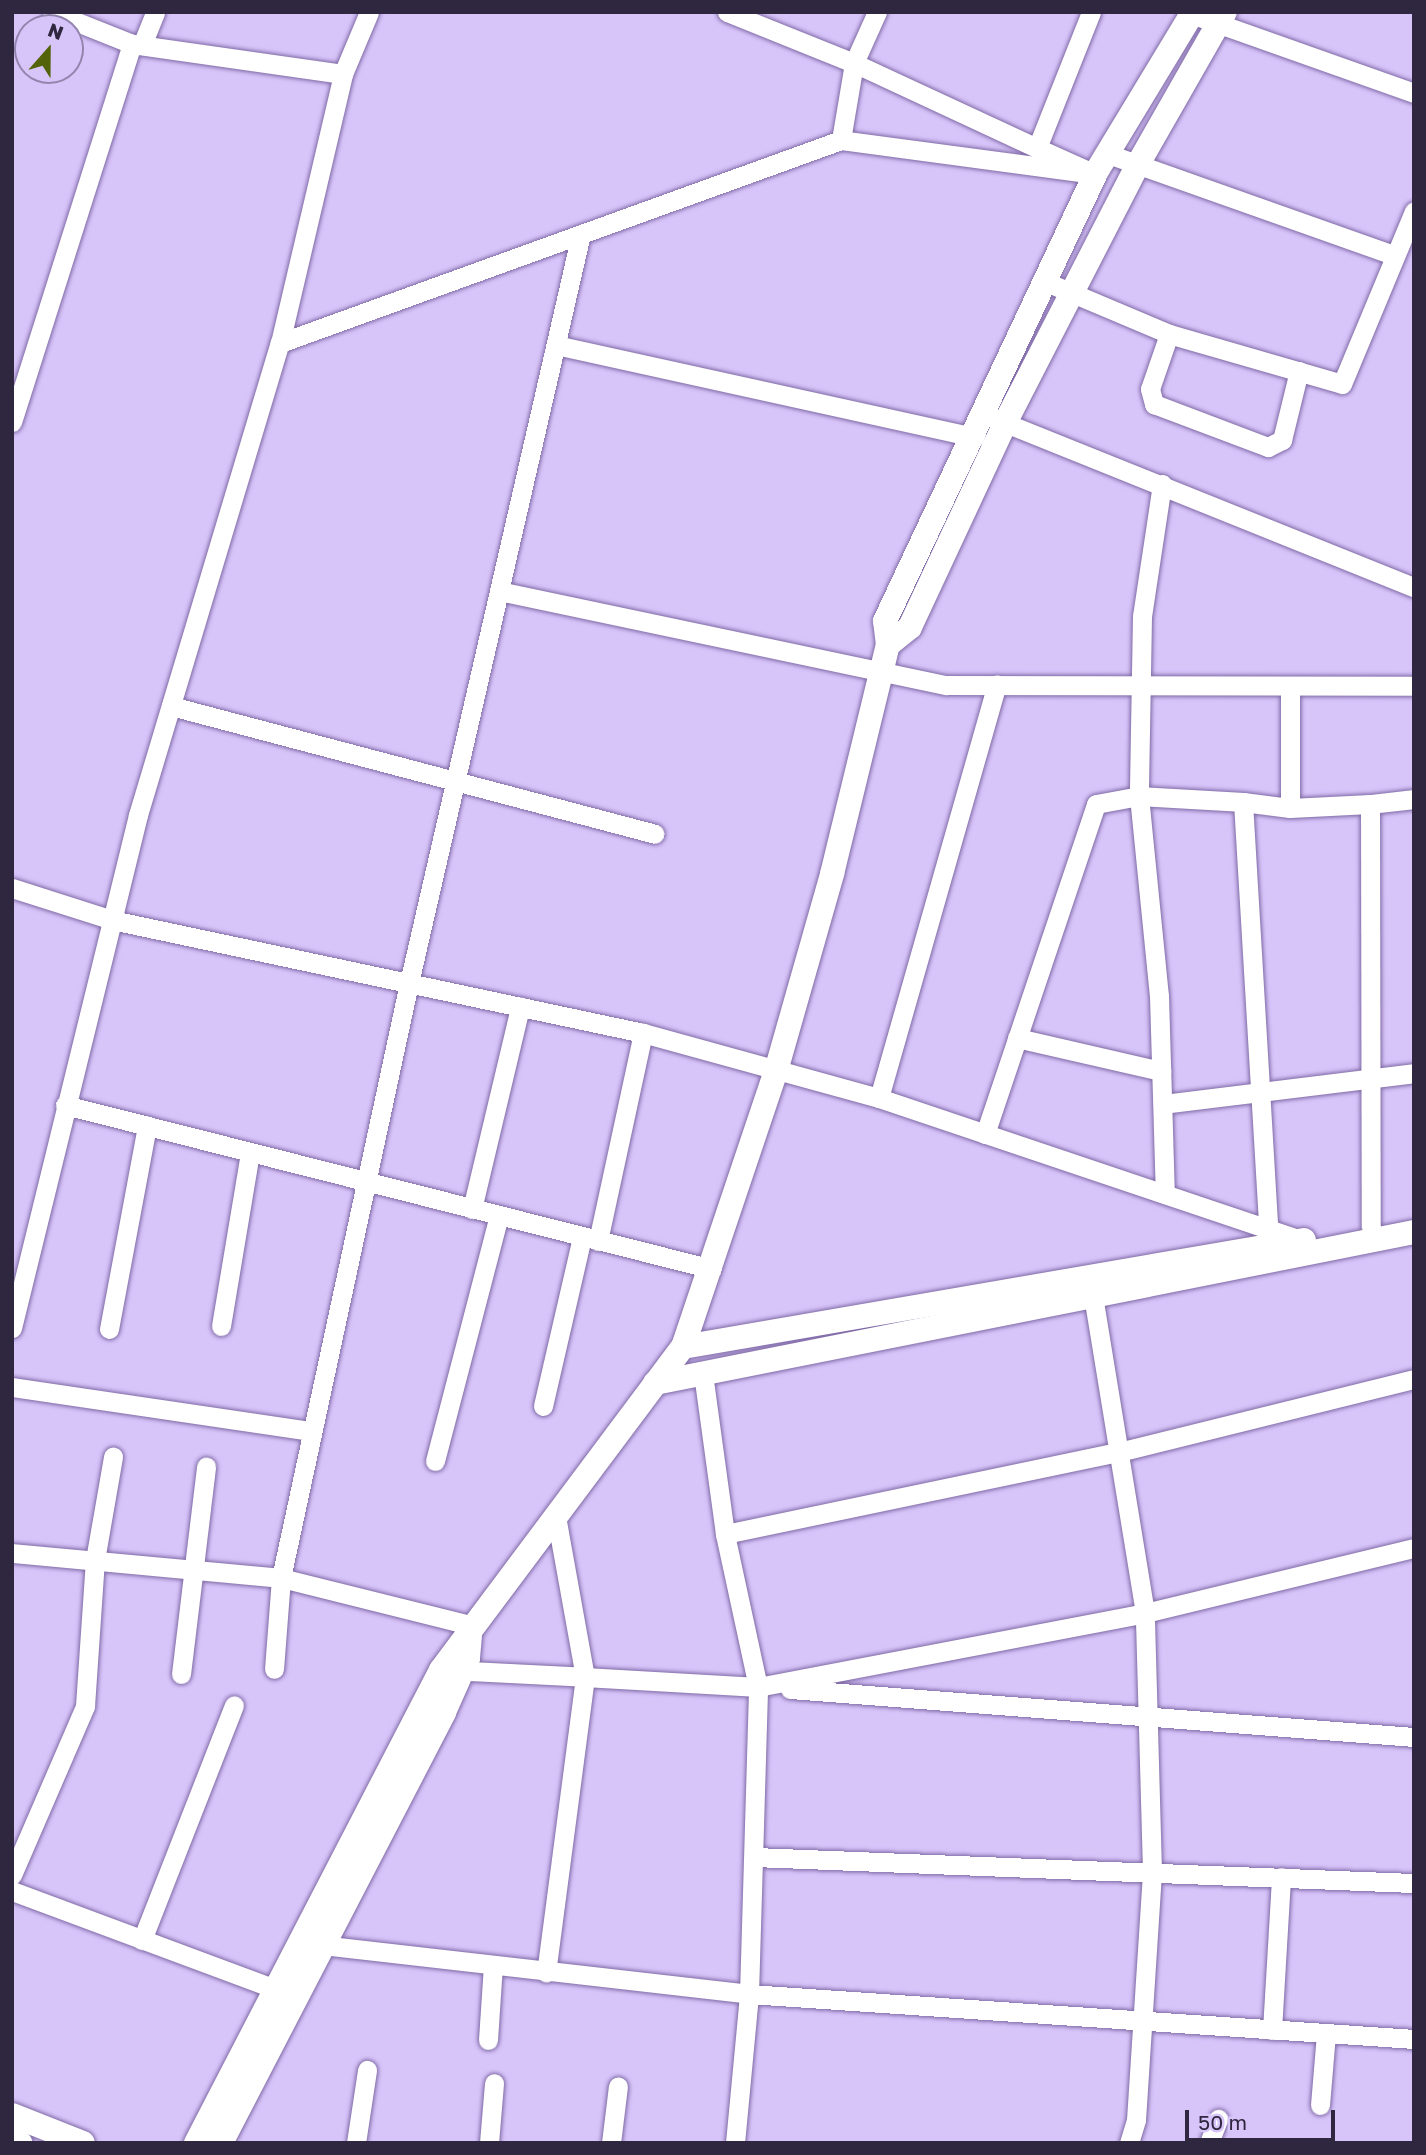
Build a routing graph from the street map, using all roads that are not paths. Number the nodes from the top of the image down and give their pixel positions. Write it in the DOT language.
graph roads {
  1 [pos="52,12"];
  2 [pos="155,12"];
  3 [pos="369,12"];
  4 [pos="727,12"];
  5 [pos="877,12"];
  6 [pos="1091,12"];
  7 [pos="1192,13"];
  8 [pos="1222,18"];
  9 [pos="137,44"];
  10 [pos="854,63"];
  11 [pos="343,74"];
  12 [pos="1414,93"];
  13 [pos="841,140"];
  14 [pos="1037,148"];
  15 [pos="1102,164"];
  16 [pos="1137,166"];
  17 [pos="1414,211"];
  18 [pos="581,234"];
  19 [pos="1394,255"];
  20 [pos="1046,282"];
  21 [pos="1074,294"];
  22 [pos="1169,334"];
  23 [pos="280,343"];
  24 [pos="556,345"];
  25 [pos="1299,371"];
  26 [pos="13,419"];
  27 [pos="989,425"];
  28 [pos="1163,484"];
  29 [pos="1414,587"];
  30 [pos="499,591"];
  31 [pos="888,645"];
  32 [pos="877,675"];
  33 [pos="1141,684"];
  34 [pos="997,685"];
  35 [pos="1414,686"];
  36 [pos="1290,687"];
  37 [pos="171,706"];
  38 [pos="454,786"];
  39 [pos="1139,796"];
  40 [pos="1414,799"];
  41 [pos="1243,802"];
  42 [pos="1370,804"];
  43 [pos="1290,808"];
  44 [pos="654,834"];
  45 [pos="12,888"];
  46 [pos="112,920"];
  47 [pos="409,983"];
  48 [pos="520,1007"];
  49 [pos="643,1032"];
  50 [pos="1017,1038"];
  51 [pos="776,1071"];
  52 [pos="1161,1071"];
  53 [pos="1414,1073"];
  54 [pos="1374,1076"];
  55 [pos="1260,1090"];
  56 [pos="879,1098"];
  57 [pos="1163,1104"];
  58 [pos="65,1105"];
  59 [pos="148,1126"];
  60 [pos="985,1133"];
  61 [pos="250,1153"];
  62 [pos="365,1182"];
  63 [pos="1166,1194"];
  64 [pos="472,1209"];
  65 [pos="499,1215"];
  66 [pos="1414,1219"];
  67 [pos="1371,1227"];
  68 [pos="1268,1229"];
  69 [pos="1414,1233"];
  70 [pos="590,1239"];
  71 [pos="1301,1241"];
  72 [pos="21,1245"];
  73 [pos="712,1269"];
  74 [pos="1090,1274"];
  75 [pos="1095,1300"];
  76 [pos="221,1326"];
  77 [pos="12,1328"];
  78 [pos="109,1329"];
  79 [pos="684,1347"];
  80 [pos="703,1374"];
  81 [pos="1414,1379"];
  82 [pos="655,1383"];
  83 [pos="12,1387"];
  84 [pos="543,1406"];
  85 [pos="309,1432"];
  86 [pos="1122,1451"];
  87 [pos="113,1457"];
  88 [pos="435,1461"];
  89 [pos="206,1467"];
  90 [pos="556,1516"];
  91 [pos="725,1534"];
  92 [pos="1414,1548"];
  93 [pos="12,1553"];
  94 [pos="94,1560"];
  95 [pos="192,1570"];
  96 [pos="281,1578"];
  97 [pos="1145,1613"];
  98 [pos="472,1631"];
  99 [pos="274,1669"];
  100 [pos="452,1670"];
  101 [pos="181,1674"];
  102 [pos="585,1677"];
  103 [pos="758,1686"];
  104 [pos="234,1705"];
  105 [pos="1151,1715"];
  106 [pos="1414,1737"];
  107 [pos="754,1857"];
  108 [pos="1152,1871"];
  109 [pos="12,1875"];
  110 [pos="1281,1877"];
  111 [pos="1414,1883"];
  112 [pos="12,1892"];
  113 [pos="142,1940"];
  114 [pos="321,1945"];
  115 [pos="493,1965"];
  116 [pos="546,1972"];
  117 [pos="276,1989"];
  118 [pos="749,1994"];
  119 [pos="1144,2022"];
  120 [pos="1272,2030"];
  121 [pos="1326,2033"];
  122 [pos="1414,2039"];
  123 [pos="488,2040"];
  124 [pos="367,2070"];
  125 [pos="494,2083"];
  126 [pos="618,2086"];
  127 [pos="1320,2105"];
  128 [pos="12,2115"];
  129 [pos="1219,2119"];
  130 [pos="12,2140"];
  131 [pos="20,2143"];
  132 [pos="83,2143"];
  133 [pos="196,2143"];
  134 [pos="221,2143"];
  135 [pos="356,2143"];
  136 [pos="489,2143"];
  137 [pos="611,2143"];
  138 [pos="735,2143"];
  139 [pos="1129,2143"];
  140 [pos="1209,2143"];
  1 -- 9 [label="street"];
  2 -- 9 [label="street"];
  3 -- 11 [label="street"];
  4 -- 10 [label="street"];
  5 -- 10 [label="street"];
  6 -- 14 [label="street"];
  7 -- 8 [label="street"];
  7 -- 15 [label="street"];
  8 -- 12 [label="street"];
  8 -- 16 [label="street"];
  9 -- 11 [label="street"];
  9 -- 26 [label="street"];
  10 -- 13 [label="street"];
  10 -- 14 [label="street"];
  11 -- 23 [label="street"];
  13 -- 15 [label="street"];
  13 -- 18 [label="street"];
  14 -- 15 [label="street"];
  15 -- 16 [label="street"];
  15 -- 20 [label="street"];
  16 -- 19 [label="street"];
  16 -- 21 [label="street"];
  17 -- 19 [label="street"];
  18 -- 23 [label="street"];
  18 -- 24 [label="street"];
  19 -- 25 [label="street"];
  20 -- 21 [label="street"];
  20 -- 27 [label="street"];
  21 -- 22 [label="street"];
  21 -- 27 [label="street"];
  22 -- 25 [label="street"];
  22 -- 25 [label="street"];
  23 -- 37 [label="street"];
  24 -- 27 [label="street"];
  24 -- 30 [label="street"];
  27 -- 28 [label="street"];
  27 -- 31 [label="street"];
  27 -- 31 [label="street"];
  28 -- 29 [label="street"];
  28 -- 33 [label="street"];
  30 -- 32 [label="street"];
  30 -- 38 [label="street"];
  31 -- 32 [label="street"];
  32 -- 34 [label="street"];
  32 -- 51 [label="street"];
  33 -- 34 [label="street"];
  33 -- 36 [label="street"];
  33 -- 39 [label="street"];
  34 -- 56 [label="street"];
  35 -- 36 [label="street"];
  36 -- 43 [label="street"];
  37 -- 38 [label="street"];
  37 -- 46 [label="street"];
  38 -- 44 [label="street"];
  38 -- 47 [label="street"];
  39 -- 41 [label="street"];
  39 -- 50 [label="street"];
  39 -- 52 [label="street"];
  40 -- 42 [label="street"];
  41 -- 43 [label="street"];
  41 -- 55 [label="street"];
  42 -- 43 [label="street"];
  42 -- 54 [label="street"];
  45 -- 46 [label="street"];
  46 -- 47 [label="street"];
  46 -- 58 [label="street"];
  47 -- 48 [label="street"];
  47 -- 62 [label="street"];
  48 -- 49 [label="street"];
  48 -- 64 [label="street"];
  49 -- 51 [label="street"];
  49 -- 70 [label="street"];
  50 -- 52 [label="street"];
  50 -- 60 [label="street"];
  51 -- 56 [label="street"];
  51 -- 73 [label="street"];
  52 -- 57 [label="street"];
  53 -- 54 [label="street"];
  54 -- 55 [label="street"];
  54 -- 67 [label="street"];
  55 -- 57 [label="street"];
  55 -- 68 [label="street"];
  56 -- 60 [label="street"];
  57 -- 63 [label="street"];
  58 -- 59 [label="street"];
  58 -- 72 [label="street"];
  59 -- 61 [label="street"];
  59 -- 78 [label="street"];
  60 -- 63 [label="street"];
  61 -- 62 [label="street"];
  61 -- 76 [label="street"];
  62 -- 64 [label="street"];
  62 -- 85 [label="street"];
  63 -- 68 [label="street"];
  64 -- 65 [label="street"];
  65 -- 70 [label="street"];
  65 -- 88 [label="street"];
  66 -- 67 [label="street"];
  67 -- 71 [label="street"];
  68 -- 71 [label="street"];
  69 -- 75 [label="street"];
  70 -- 73 [label="street"];
  70 -- 84 [label="street"];
  71 -- 74 [label="street"];
  72 -- 77 [label="street"];
  73 -- 79 [label="street"];
  74 -- 75 [label="street"];
  74 -- 79 [label="street"];
  75 -- 80 [label="street"];
  75 -- 86 [label="street"];
  79 -- 82 [label="street"];
  80 -- 82 [label="street"];
  80 -- 91 [label="street"];
  81 -- 86 [label="street"];
  82 -- 90 [label="street"];
  83 -- 85 [label="street"];
  85 -- 96 [label="street"];
  86 -- 91 [label="street"];
  86 -- 97 [label="street"];
  87 -- 94 [label="street"];
  89 -- 95 [label="street"];
  90 -- 98 [label="street"];
  90 -- 102 [label="street"];
  91 -- 103 [label="street"];
  92 -- 97 [label="street"];
  93 -- 94 [label="street"];
  94 -- 95 [label="street"];
  94 -- 109 [label="street"];
  95 -- 96 [label="street"];
  95 -- 101 [label="street"];
  96 -- 98 [label="street"];
  96 -- 99 [label="street"];
  97 -- 103 [label="street"];
  97 -- 105 [label="street"];
  98 -- 100 [label="street"];
  100 -- 102 [label="street"];
  100 -- 114 [label="street"];
  100 -- 117 [label="street"];
  102 -- 103 [label="street"];
  102 -- 116 [label="street"];
  103 -- 105 [label="street"];
  103 -- 107 [label="street"];
  104 -- 113 [label="street"];
  105 -- 106 [label="street"];
  105 -- 108 [label="street"];
  107 -- 108 [label="street"];
  107 -- 118 [label="street"];
  108 -- 110 [label="street"];
  108 -- 119 [label="street"];
  110 -- 111 [label="street"];
  110 -- 120 [label="street"];
  112 -- 113 [label="street"];
  113 -- 117 [label="street"];
  114 -- 115 [label="street"];
  114 -- 134 [label="street"];
  115 -- 116 [label="street"];
  115 -- 123 [label="street"];
  116 -- 118 [label="street"];
  117 -- 133 [label="street"];
  118 -- 119 [label="street"];
  118 -- 138 [label="street"];
  119 -- 120 [label="street"];
  119 -- 139 [label="street"];
  120 -- 121 [label="street"];
  121 -- 122 [label="street"];
  121 -- 127 [label="street"];
  124 -- 135 [label="street"];
  125 -- 136 [label="street"];
  126 -- 137 [label="street"];
  128 -- 132 [label="street"];
  129 -- 140 [label="street"];
  130 -- 131 [label="street"];
}
